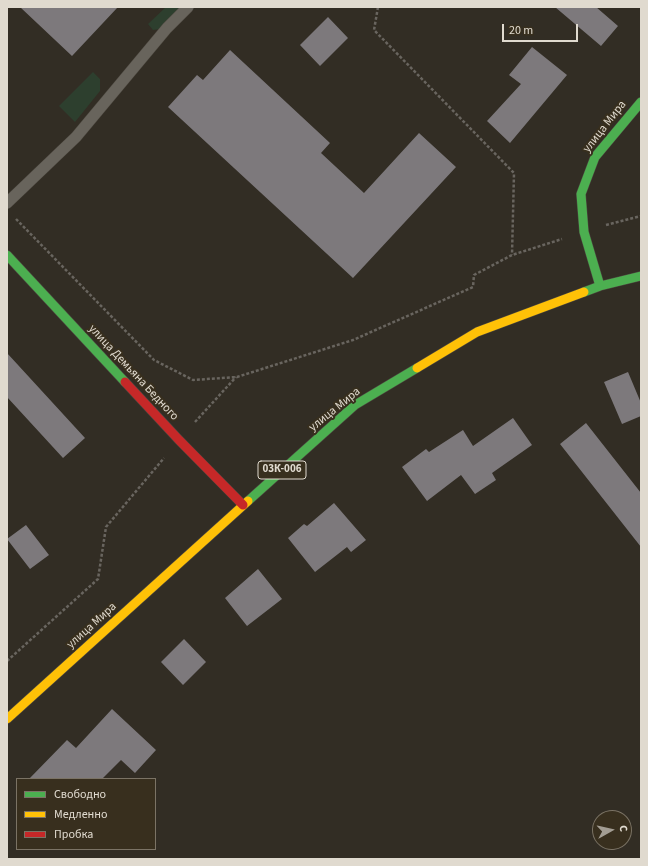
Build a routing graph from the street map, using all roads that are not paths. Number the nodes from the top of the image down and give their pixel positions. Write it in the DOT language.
graph roads {
  1 [pos="188,7"];
  2 [pos="641,102"];
  3 [pos="7,203"];
  4 [pos="7,255"];
  5 [pos="641,276"];
  6 [pos="600,286"];
  7 [pos="243,505"];
  8 [pos="7,719"];
  1 -- 3 [label="lane"];
  2 -- 6 [label="main road, улица Мира"];
  4 -- 7 [label="main road, улица Демьяна Бедного"];
  5 -- 6 [label="main road, 03К-006"];
  6 -- 7 [label="main road, улица Мира / 03К-006"];
  7 -- 8 [label="main road, улица Мира / 03К-006"];
}
